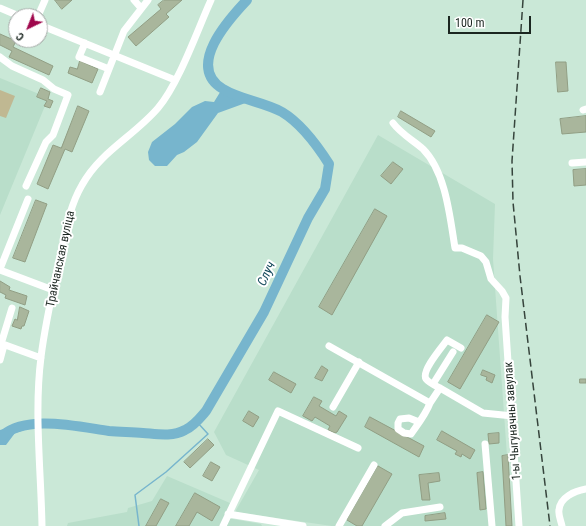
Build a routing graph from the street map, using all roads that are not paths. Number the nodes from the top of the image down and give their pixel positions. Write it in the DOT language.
graph roads {
  1 [pos="134,0"];
  2 [pos="148,0"];
  3 [pos="211,0"];
  4 [pos="141,8"];
  5 [pos="48,28"];
  6 [pos="85,43"];
  7 [pos="114,55"];
  8 [pos="0,56"];
  9 [pos="109,69"];
  10 [pos="175,80"];
  11 [pos="100,92"];
  12 [pos="393,123"];
  13 [pos="586,162"];
  14 [pos="572,163"];
  15 [pos="26,186"];
  16 [pos="28,199"];
  17 [pos="0,269"];
  18 [pos="53,290"];
  19 [pos="12,308"];
  20 [pos="2,344"];
  21 [pos="329,346"];
  22 [pos="460,348"];
  23 [pos="453,352"];
  24 [pos="41,358"];
  25 [pos="0,360"];
  26 [pos="359,362"];
  27 [pos="436,386"];
  28 [pos="430,403"];
  29 [pos="333,407"];
  30 [pos="513,416"];
  31 [pos="419,422"];
  32 [pos="485,444"];
  33 [pos="358,448"];
  34 [pos="374,465"];
  35 [pos="586,489"];
  36 [pos="440,507"];
  37 [pos="228,514"];
  38 [pos="42,526"];
  39 [pos="223,526"];
  40 [pos="303,526"];
  41 [pos="339,526"];
  42 [pos="385,526"];
  43 [pos="492,526"];
  44 [pos="519,526"];
  45 [pos="562,526"];
  1 -- 4 [label="street"];
  2 -- 4 [label="street"];
  3 -- 10 [label="street, Трайчанская вуліца"];
  4 -- 7 [label="street"];
  5 -- 6 [label="street"];
  6 -- 7 [label="street"];
  6 -- 9 [label="street"];
  7 -- 9 [label="street"];
  7 -- 10 [label="street"];
  8 -- 15 [label="street"];
  9 -- 11 [label="street"];
  10 -- 18 [label="street, Трайчанская вуліца"];
  12 -- 30 [label="street, 1-ы Чыгуначны завулак"];
  13 -- 14 [label="street"];
  16 -- 17 [label="street"];
  17 -- 18 [label="street"];
  18 -- 24 [label="street, Трайчанская вуліца"];
  19 -- 20 [label="street"];
  20 -- 24 [label="street"];
  20 -- 25 [label="street"];
  21 -- 26 [label="street"];
  22 -- 27 [label="street"];
  23 -- 27 [label="street"];
  24 -- 38 [label="street, Трайчанская вуліца"];
  26 -- 28 [label="street"];
  26 -- 29 [label="street"];
  27 -- 28 [label="street"];
  27 -- 30 [label="street"];
  28 -- 31 [label="street"];
  30 -- 44 [label="street, 1-ы Чыгуначны завулак"];
  32 -- 43 [label="street"];
  33 -- 37 [label="street"];
  34 -- 41 [label="street"];
  35 -- 45 [label="street"];
  36 -- 42 [label="street"];
  37 -- 39 [label="street"];
  37 -- 40 [label="street"];
}
